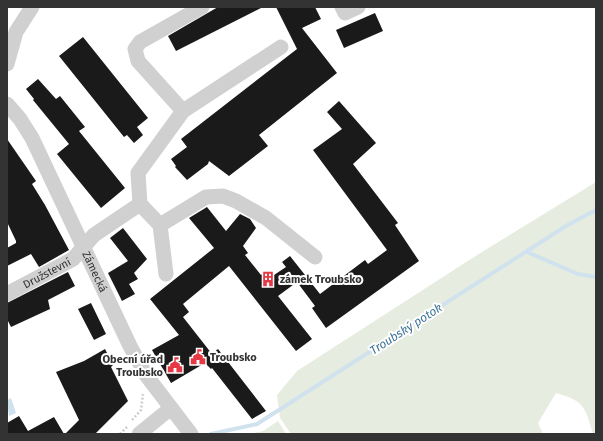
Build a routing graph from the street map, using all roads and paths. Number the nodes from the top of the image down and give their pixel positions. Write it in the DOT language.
graph roads {
  1 [pos="32,7"];
  2 [pos="202,7"];
  3 [pos="342,7"];
  4 [pos="358,7"];
  5 [pos="281,47"];
  6 [pos="7,64"];
  7 [pos="7,104"];
  8 [pos="184,111"];
  9 [pos="140,204"];
  10 [pos="160,224"];
  11 [pos="83,249"];
  12 [pos="315,257"];
  13 [pos="166,274"];
  14 [pos="7,294"];
  15 [pos="171,408"];
  16 [pos="188,430"];
  17 [pos="139,434"];
  1 -- 6 [label="street"];
  2 -- 8 [label="street"];
  3 -- 4 [label="street"];
  5 -- 8 [label="street"];
  7 -- 11 [label="street, Zámecká"];
  8 -- 9 [label="street"];
  9 -- 10 [label="street"];
  9 -- 11 [label="street, Družstevní"];
  10 -- 12 [label="street"];
  10 -- 13 [label="street"];
  11 -- 14 [label="street, Družstevní"];
  11 -- 15 [label="street, Zámecká"];
  15 -- 16 [label="street, Zámecká"];
  15 -- 17 [label="street"];
}
